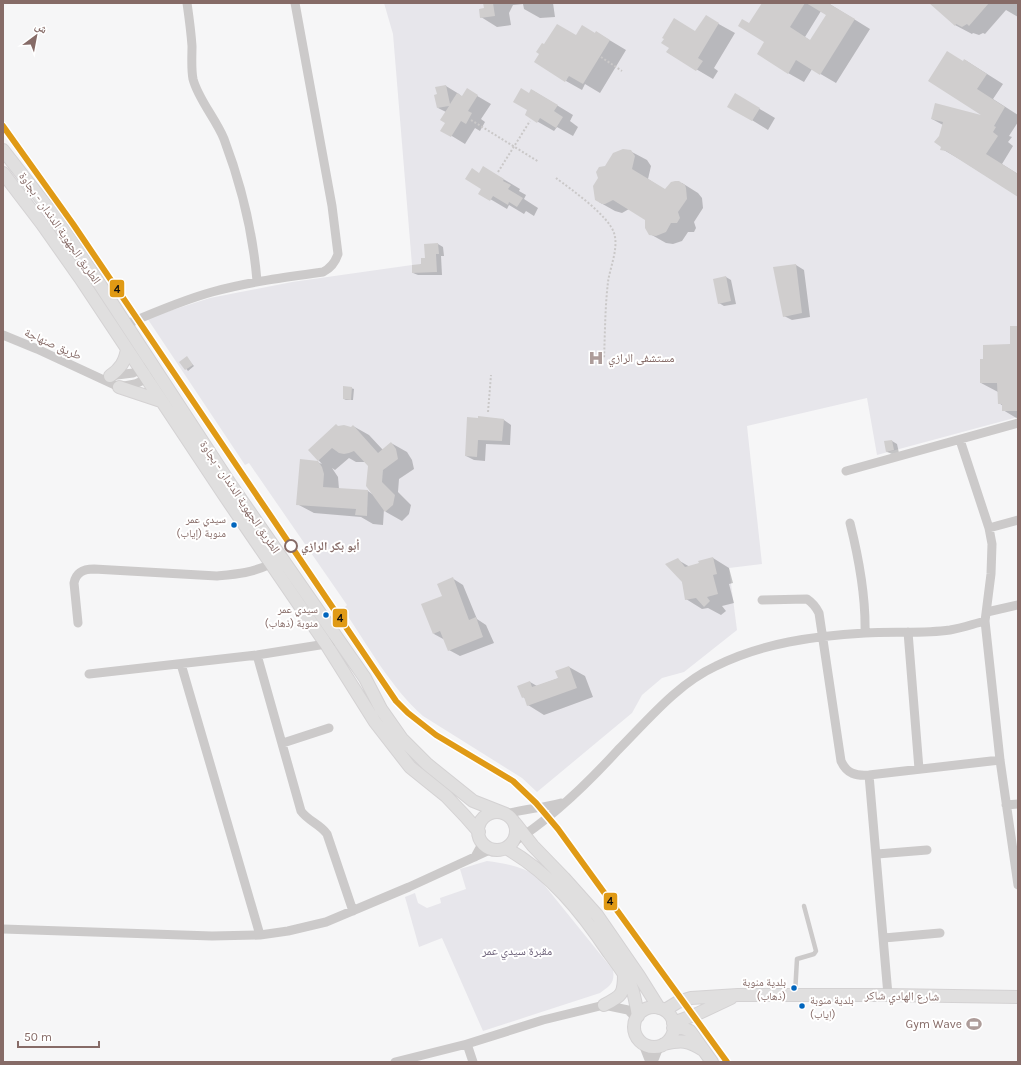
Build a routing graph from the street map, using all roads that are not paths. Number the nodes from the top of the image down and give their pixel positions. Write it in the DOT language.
graph roads {
  1 [pos="187,3"];
  2 [pos="295,3"];
  3 [pos="3,150"];
  4 [pos="3,172"];
  5 [pos="257,281"];
  6 [pos="127,324"];
  7 [pos="3,335"];
  8 [pos="127,349"];
  9 [pos="156,368"];
  10 [pos="144,374"];
  11 [pos="94,376"];
  12 [pos="110,376"];
  13 [pos="119,387"];
  14 [pos="161,401"];
  15 [pos="1018,423"];
  16 [pos="960,440"];
  17 [pos="846,471"];
  18 [pos="1018,520"];
  19 [pos="850,523"];
  20 [pos="990,528"];
  21 [pos="271,564"];
  22 [pos="762,600"];
  23 [pos="1018,605"];
  24 [pos="986,617"];
  25 [pos="78,623"];
  26 [pos="908,632"];
  27 [pos="866,633"];
  28 [pos="821,637"];
  29 [pos="332,642"];
  30 [pos="257,655"];
  31 [pos="181,664"];
  32 [pos="89,674"];
  33 [pos="329,728"];
  34 [pos="283,743"];
  35 [pos="1000,760"];
  36 [pos="919,769"];
  37 [pos="869,774"];
  38 [pos="564,802"];
  39 [pos="1018,804"];
  40 [pos="1006,805"];
  41 [pos="506,814"];
  42 [pos="515,823"];
  43 [pos="480,835"];
  44 [pos="525,835"];
  45 [pos="509,846"];
  46 [pos="492,849"];
  47 [pos="927,850"];
  48 [pos="877,854"];
  49 [pos="475,857"];
  50 [pos="1018,885"];
  51 [pos="804,906"];
  52 [pos="353,911"];
  53 [pos="3,929"];
  54 [pos="940,933"];
  55 [pos="260,935"];
  56 [pos="884,938"];
  57 [pos="624,974"];
  58 [pos="738,995"];
  59 [pos="795,995"];
  60 [pos="888,995"];
  61 [pos="1018,997"];
  62 [pos="604,1005"];
  63 [pos="662,1009"];
  64 [pos="697,1014"];
  65 [pos="637,1017"];
  66 [pos="673,1025"];
  67 [pos="690,1031"];
  68 [pos="467,1044"];
  69 [pos="643,1044"];
  70 [pos="662,1045"];
  71 [pos="709,1057"];
  72 [pos="426,1059"];
  73 [pos="395,1062"];
  74 [pos="473,1062"];
  75 [pos="651,1062"];
  1 -- 5 [label="street"];
  2 -- 5 [label="street"];
  3 -- 6 [label="main road, الطريق الجهوية الدندان - بجاوة"];
  4 -- 8 [label="main road, الطريق الجهوية الدندان - بجاوة"];
  5 -- 6 [label="street"];
  6 -- 9 [label="main road, الطريق الجهوية الدندان - بجاوة"];
  7 -- 11 [label="street, طريق صنهاجة"];
  8 -- 10 [label="main road, الطريق الجهوية الدندان - بجاوة"];
  8 -- 12 [label="main road"];
  9 -- 10 [label="street, طريق صنهاجة"];
  9 -- 29 [label="main road, الطريق الجهوية الدندان - بجاوة"];
  10 -- 12 [label="street, طريق صنهاجة"];
  10 -- 13 [label="street, طريق صنهاجة"];
  10 -- 14 [label="main road, الطريق الجهوية الدندان - بجاوة"];
  11 -- 12 [label="street, طريق صنهاجة"];
  11 -- 13 [label="street, طريق صنهاجة"];
  13 -- 14 [label="main road"];
  14 -- 21 [label="main road, الطريق الجهوية الدندان - بجاوة"];
  15 -- 16 [label="street"];
  16 -- 17 [label="street"];
  16 -- 20 [label="street"];
  18 -- 20 [label="street"];
  19 -- 27 [label="street"];
  20 -- 24 [label="street"];
  21 -- 25 [label="street"];
  21 -- 29 [label="main road, الطريق الجهوية الدندان - بجاوة"];
  22 -- 28 [label="street"];
  23 -- 24 [label="street"];
  24 -- 26 [label="street"];
  24 -- 35 [label="street"];
  26 -- 27 [label="street"];
  26 -- 36 [label="street"];
  27 -- 28 [label="street"];
  28 -- 37 [label="street"];
  28 -- 38 [label="street"];
  29 -- 30 [label="street"];
  29 -- 41 [label="main road, الطريق الجهوية الدندان - بجاوة"];
  29 -- 43 [label="main road, الطريق الجهوية الدندان - بجاوة"];
  30 -- 31 [label="street"];
  30 -- 34 [label="street"];
  31 -- 32 [label="street"];
  31 -- 55 [label="street"];
  33 -- 34 [label="street"];
  34 -- 52 [label="street"];
  35 -- 36 [label="street"];
  35 -- 40 [label="street"];
  36 -- 37 [label="street"];
  37 -- 48 [label="street"];
  38 -- 41 [label="street"];
  38 -- 44 [label="street"];
  39 -- 40 [label="street"];
  40 -- 50 [label="street"];
  41 -- 42 [label="main road"];
  41 -- 43 [label="main road"];
  42 -- 44 [label="main road"];
  42 -- 45 [label="main road"];
  43 -- 46 [label="main road"];
  43 -- 49 [label="street"];
  44 -- 45 [label="street"];
  44 -- 63 [label="main road"];
  45 -- 46 [label="main road"];
  45 -- 57 [label="main road"];
  46 -- 49 [label="street"];
  47 -- 48 [label="street"];
  48 -- 56 [label="street"];
  49 -- 52 [label="street"];
  51 -- 59 [label="lane"];
  52 -- 55 [label="street"];
  53 -- 55 [label="street"];
  54 -- 56 [label="street"];
  56 -- 60 [label="street"];
  57 -- 62 [label="main road"];
  57 -- 65 [label="main road"];
  58 -- 59 [label="main road, شارع الهادي شاكر"];
  58 -- 63 [label="main road, شارع الهادي شاكر"];
  58 -- 64 [label="main road, شارع الهادي شاكر"];
  59 -- 60 [label="main road, شارع الهادي شاكر"];
  60 -- 61 [label="main road, شارع الهادي شاكر"];
  62 -- 65 [label="street"];
  62 -- 68 [label="street"];
  63 -- 65 [label="main road"];
  63 -- 66 [label="main road"];
  64 -- 66 [label="main road, شارع الهادي شاكر"];
  64 -- 67 [label="main road"];
  65 -- 69 [label="main road"];
  66 -- 67 [label="main road"];
  66 -- 70 [label="main road"];
  67 -- 71 [label="main road"];
  68 -- 72 [label="street"];
  68 -- 74 [label="street"];
  69 -- 70 [label="main road"];
  69 -- 75 [label="street"];
  70 -- 71 [label="main road"];
  70 -- 75 [label="street"];
  72 -- 73 [label="street"];
}
